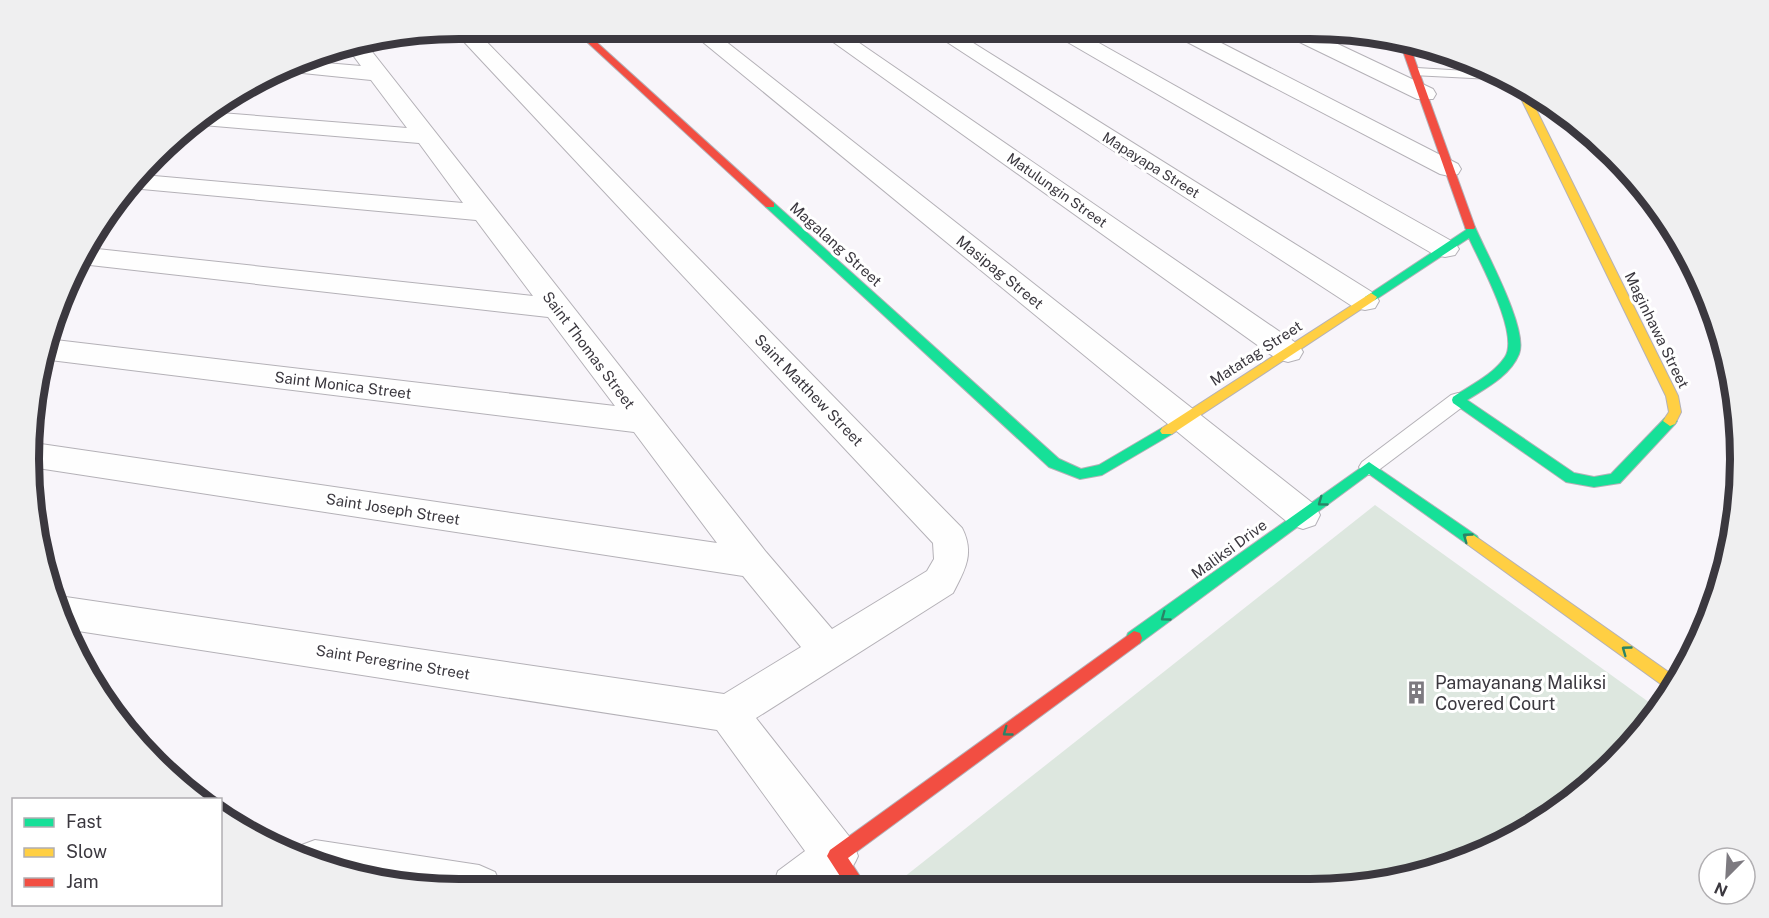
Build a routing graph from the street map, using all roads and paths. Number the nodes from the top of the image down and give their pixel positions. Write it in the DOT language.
graph roads {
  1 [pos="473,39"];
  2 [pos="588,39"];
  3 [pos="709,39"];
  4 [pos="839,39"];
  5 [pos="954,39"];
  6 [pos="1077,39"];
  7 [pos="1196,39"];
  8 [pos="1309,39"];
  9 [pos="1408,50"];
  10 [pos="360,51"];
  11 [pos="305,68"];
  12 [pos="1417,72"];
  13 [pos="378,74"];
  14 [pos="1481,76"];
  15 [pos="1425,94"];
  16 [pos="1526,99"];
  17 [pos="213,119"];
  18 [pos="428,137"];
  19 [pos="1449,169"];
  20 [pos="143,183"];
  21 [pos="486,213"];
  22 [pos="1469,232"];
  23 [pos="1445,249"];
  24 [pos="91,257"];
  25 [pos="1365,301"];
  26 [pos="557,308"];
  27 [pos="53,350"];
  28 [pos="1288,352"];
  29 [pos="1458,400"];
  30 [pos="1185,420"];
  31 [pos="643,421"];
  32 [pos="39,456"];
  33 [pos="1369,467"];
  34 [pos="1080,474"];
  35 [pos="1303,515"];
  36 [pos="753,563"];
  37 [pos="68,613"];
  38 [pos="827,651"];
  39 [pos="1667,680"];
  40 [pos="728,713"];
  41 [pos="847,872"];
  42 [pos="824,879"];
  1 -- 38 [label="street, Saint Matthew Street"];
  2 -- 34 [label="street, Magalang Street"];
  3 -- 30 [label="street, Masipag Street"];
  4 -- 28 [label="street, Matulungin Street"];
  5 -- 25 [label="street, Mapayapa Street"];
  6 -- 23 [label="street"];
  7 -- 19 [label="street"];
  8 -- 15 [label="street"];
  9 -- 12 [label="street"];
  10 -- 13 [label="street, Saint Thomas Street"];
  11 -- 13 [label="street"];
  12 -- 14 [label="lane"];
  12 -- 15 [label="street"];
  13 -- 18 [label="street, Saint Thomas Street"];
  15 -- 19 [label="street"];
  16 -- 29 [label="street, Maginhawa Street"];
  17 -- 18 [label="street"];
  18 -- 21 [label="street, Saint Thomas Street"];
  19 -- 22 [label="street"];
  20 -- 21 [label="street"];
  21 -- 26 [label="street, Saint Thomas Street"];
  22 -- 23 [label="street, Matatag Street"];
  22 -- 29 [label="street"];
  23 -- 25 [label="street, Matatag Street"];
  24 -- 26 [label="street"];
  25 -- 28 [label="street, Matatag Street"];
  26 -- 31 [label="street, Saint Thomas Street"];
  27 -- 31 [label="street, Saint Monica Street"];
  28 -- 30 [label="street, Matatag Street"];
  29 -- 33 [label="lane"];
  30 -- 34 [label="street, Matatag Street"];
  30 -- 35 [label="street, Masipag Street"];
  31 -- 36 [label="street, Saint Thomas Street"];
  32 -- 36 [label="street, Saint Joseph Street"];
  33 -- 35 [label="street, Maliksi Drive, one-way"];
  39 -- 33 [label="street, one-way"];
  35 -- 41 [label="street, Maliksi Drive, one-way"];
  36 -- 38 [label="street, Saint Thomas Street"];
  37 -- 40 [label="street, Saint Peregrine Street"];
  38 -- 40 [label="street, Saint Matthew Street"];
  40 -- 41 [label="street"];
  41 -- 42 [label="street"];
}
